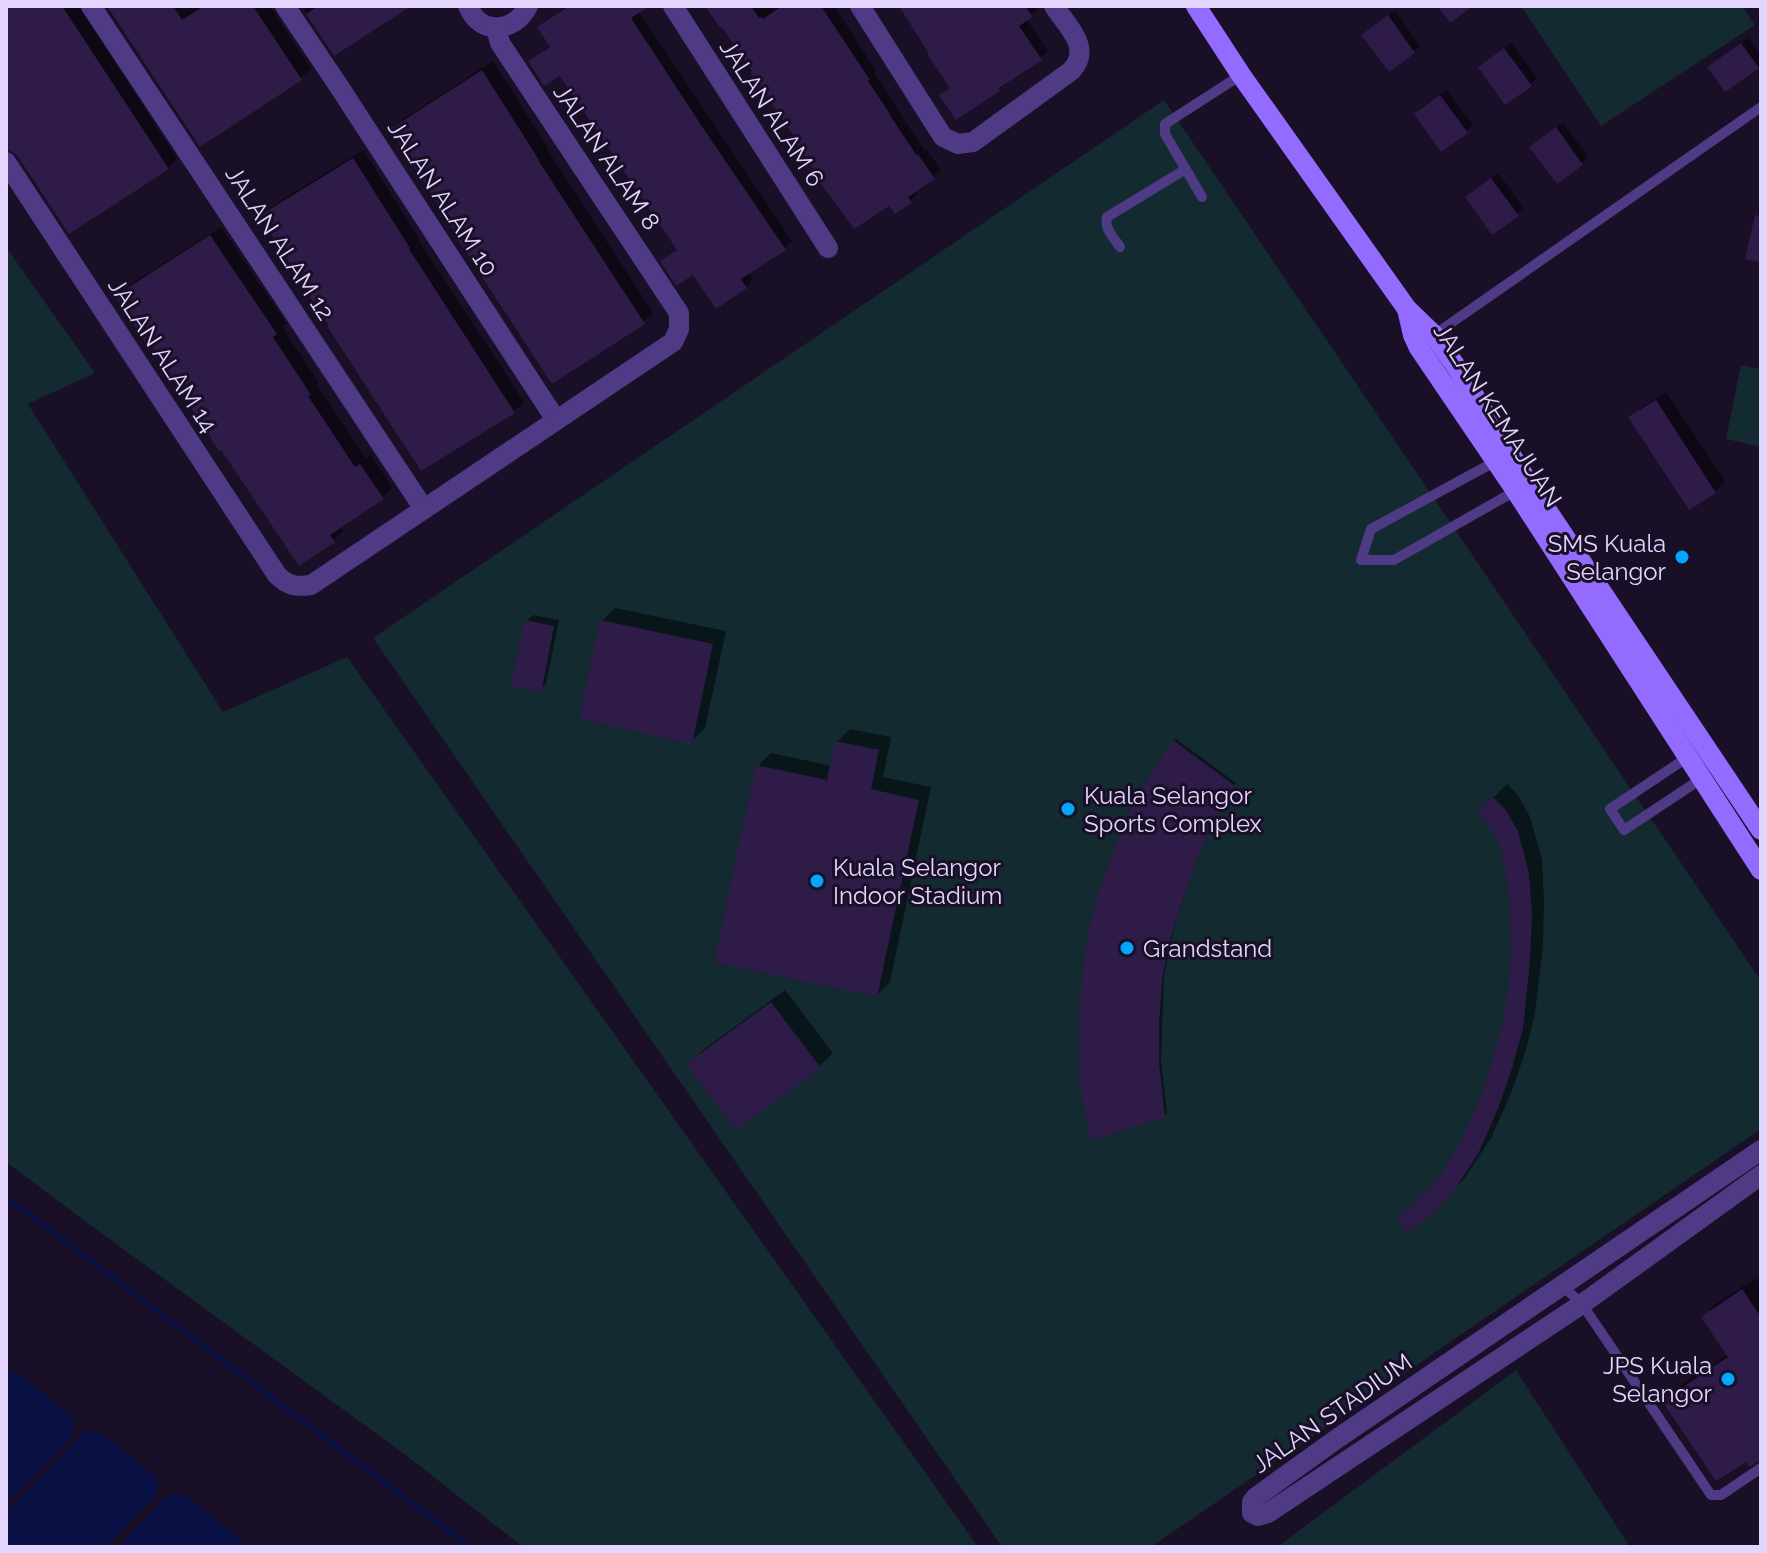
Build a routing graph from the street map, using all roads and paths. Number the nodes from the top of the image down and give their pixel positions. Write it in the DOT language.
graph roads {
  1 [pos="91,6"];
  2 [pos="285,6"];
  3 [pos="468,6"];
  4 [pos="528,6"];
  5 [pos="673,6"];
  6 [pos="860,6"];
  7 [pos="1054,6"];
  8 [pos="1196,6"];
  9 [pos="496,28"];
  10 [pos="1241,75"];
  11 [pos="1761,107"];
  12 [pos="6,162"];
  13 [pos="1186,169"];
  14 [pos="1202,197"];
  15 [pos="1120,247"];
  16 [pos="828,248"];
  17 [pos="1427,342"];
  18 [pos="556,420"];
  19 [pos="1503,457"];
  20 [pos="1521,485"];
  21 [pos="424,509"];
  22 [pos="1697,752"];
  23 [pos="1710,772"];
  24 [pos="1761,830"];
  25 [pos="1761,870"];
  26 [pos="1761,1150"];
  27 [pos="1761,1175"];
  28 [pos="1562,1285"];
  29 [pos="1582,1304"];
  30 [pos="1761,1468"];
  1 -- 21 [label="street, JALAN ALAM 12"];
  2 -- 18 [label="street, JALAN ALAM 10"];
  3 -- 9 [label="street"];
  4 -- 9 [label="street"];
  5 -- 16 [label="street, JALAN ALAM 6"];
  6 -- 7 [label="street"];
  8 -- 10 [label="street, JALAN KEMAJUAN"];
  9 -- 18 [label="street, JALAN ALAM 8"];
  10 -- 13 [label="lane"];
  10 -- 17 [label="street, JALAN KEMAJUAN"];
  11 -- 17 [label="lane"];
  12 -- 21 [label="street, JALAN ALAM 14"];
  13 -- 14 [label="lane"];
  13 -- 15 [label="lane"];
  17 -- 19 [label="street, JALAN KEMAJUAN"];
  18 -- 21 [label="street"];
  19 -- 20 [label="street, JALAN KEMAJUAN"];
  19 -- 20 [label="lane"];
  20 -- 22 [label="street, JALAN KEMAJUAN"];
  22 -- 23 [label="street, JALAN KEMAJUAN"];
  22 -- 23 [label="lane"];
  23 -- 24 [label="street, JALAN KEMAJUAN"];
  23 -- 25 [label="street, JALAN KEMAJUAN"];
  26 -- 28 [label="street, JALAN STADIUM"];
  27 -- 29 [label="street, JALAN STADIUM"];
  28 -- 29 [label="lane"];
  28 -- 29 [label="street, JALAN STADIUM"];
  29 -- 30 [label="lane"];
}
